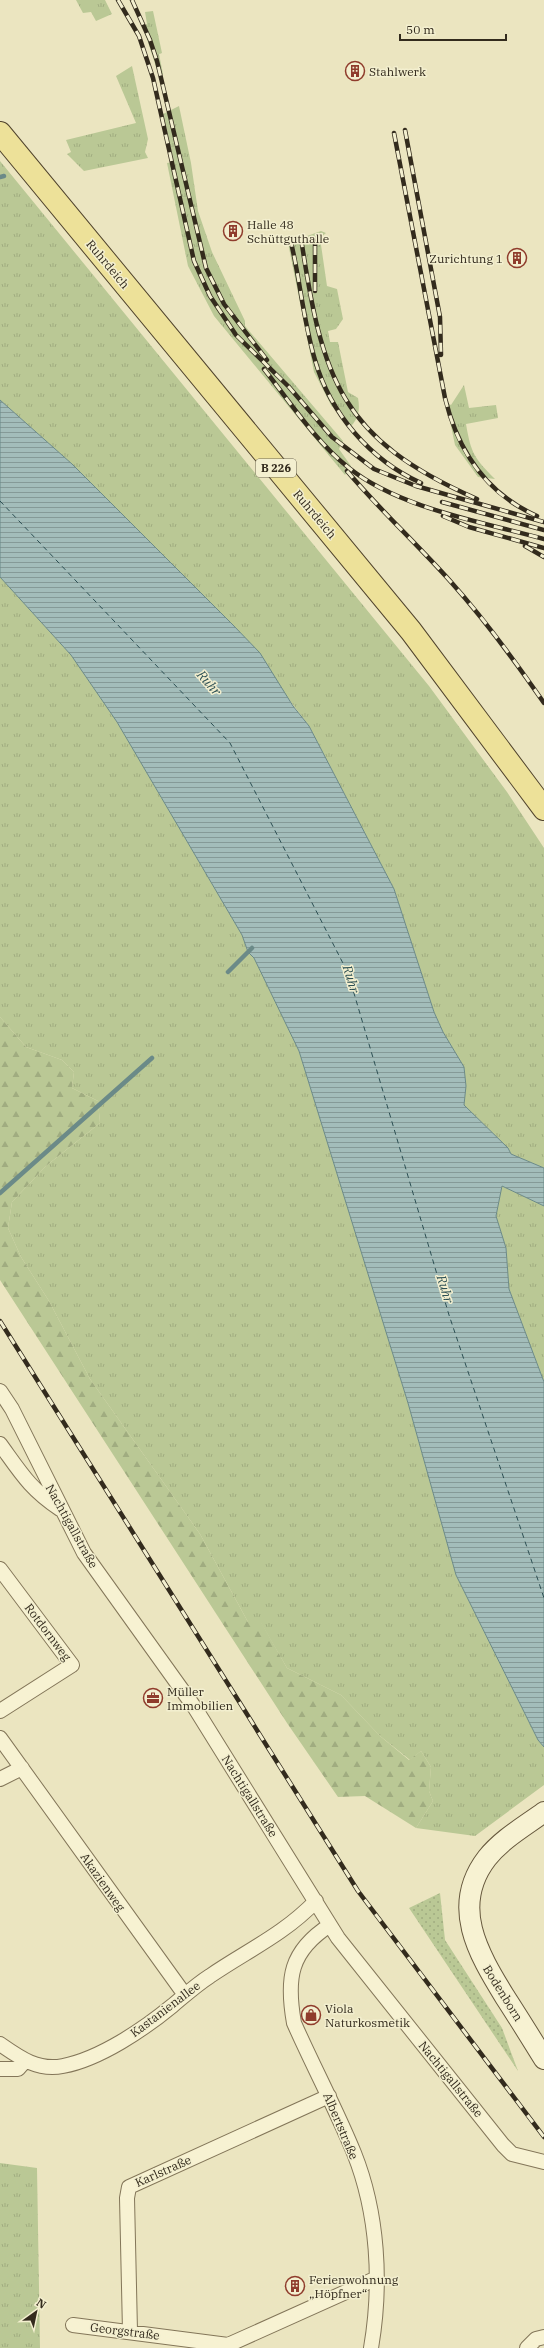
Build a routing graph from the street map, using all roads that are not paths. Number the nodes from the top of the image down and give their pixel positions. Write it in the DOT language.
graph roads {
  1 [pos="0,133"];
  2 [pos="544,809"];
  3 [pos="0,1391"];
  4 [pos="0,1444"];
  5 [pos="61,1509"];
  6 [pos="0,1569"];
  7 [pos="0,1711"];
  8 [pos="0,1738"];
  9 [pos="23,1769"];
  10 [pos="0,1779"];
  11 [pos="544,1812"];
  12 [pos="316,1901"];
  13 [pos="330,1925"];
  14 [pos="185,1995"];
  15 [pos="0,2044"];
  16 [pos="544,2058"];
  17 [pos="25,2061"];
  18 [pos="0,2069"];
  19 [pos="329,2096"];
  20 [pos="544,2162"];
  21 [pos="377,2278"];
  22 [pos="73,2325"];
  23 [pos="130,2331"];
  24 [pos="544,2337"];
  25 [pos="228,2346"];
  26 [pos="371,2348"];
  27 [pos="527,2348"];
  1 -- 2 [label="main road, Ruhrdeich / B 226"];
  3 -- 5 [label="street, Nachtigallstraße"];
  4 -- 5 [label="street"];
  5 -- 12 [label="street, Nachtigallstraße"];
  6 -- 7 [label="street, Rotdornweg"];
  8 -- 9 [label="street, Akazienweg"];
  9 -- 10 [label="street"];
  9 -- 14 [label="street, Akazienweg"];
  11 -- 16 [label="main road, Bodenborn"];
  12 -- 13 [label="street, Nachtigallstraße"];
  12 -- 14 [label="street, Kastanienallee"];
  13 -- 19 [label="street, Albertstraße"];
  13 -- 20 [label="street, Nachtigallstraße"];
  14 -- 17 [label="street, Kastanienallee"];
  15 -- 17 [label="street, Kastanienallee"];
  17 -- 18 [label="street"];
  19 -- 21 [label="street, Albertstraße"];
  19 -- 23 [label="street, Karlstraße"];
  21 -- 25 [label="street, Georgstraße"];
  21 -- 26 [label="street, Albertstraße"];
  22 -- 23 [label="street, Georgstraße"];
  23 -- 25 [label="street, Georgstraße"];
  24 -- 27 [label="street"];
}
